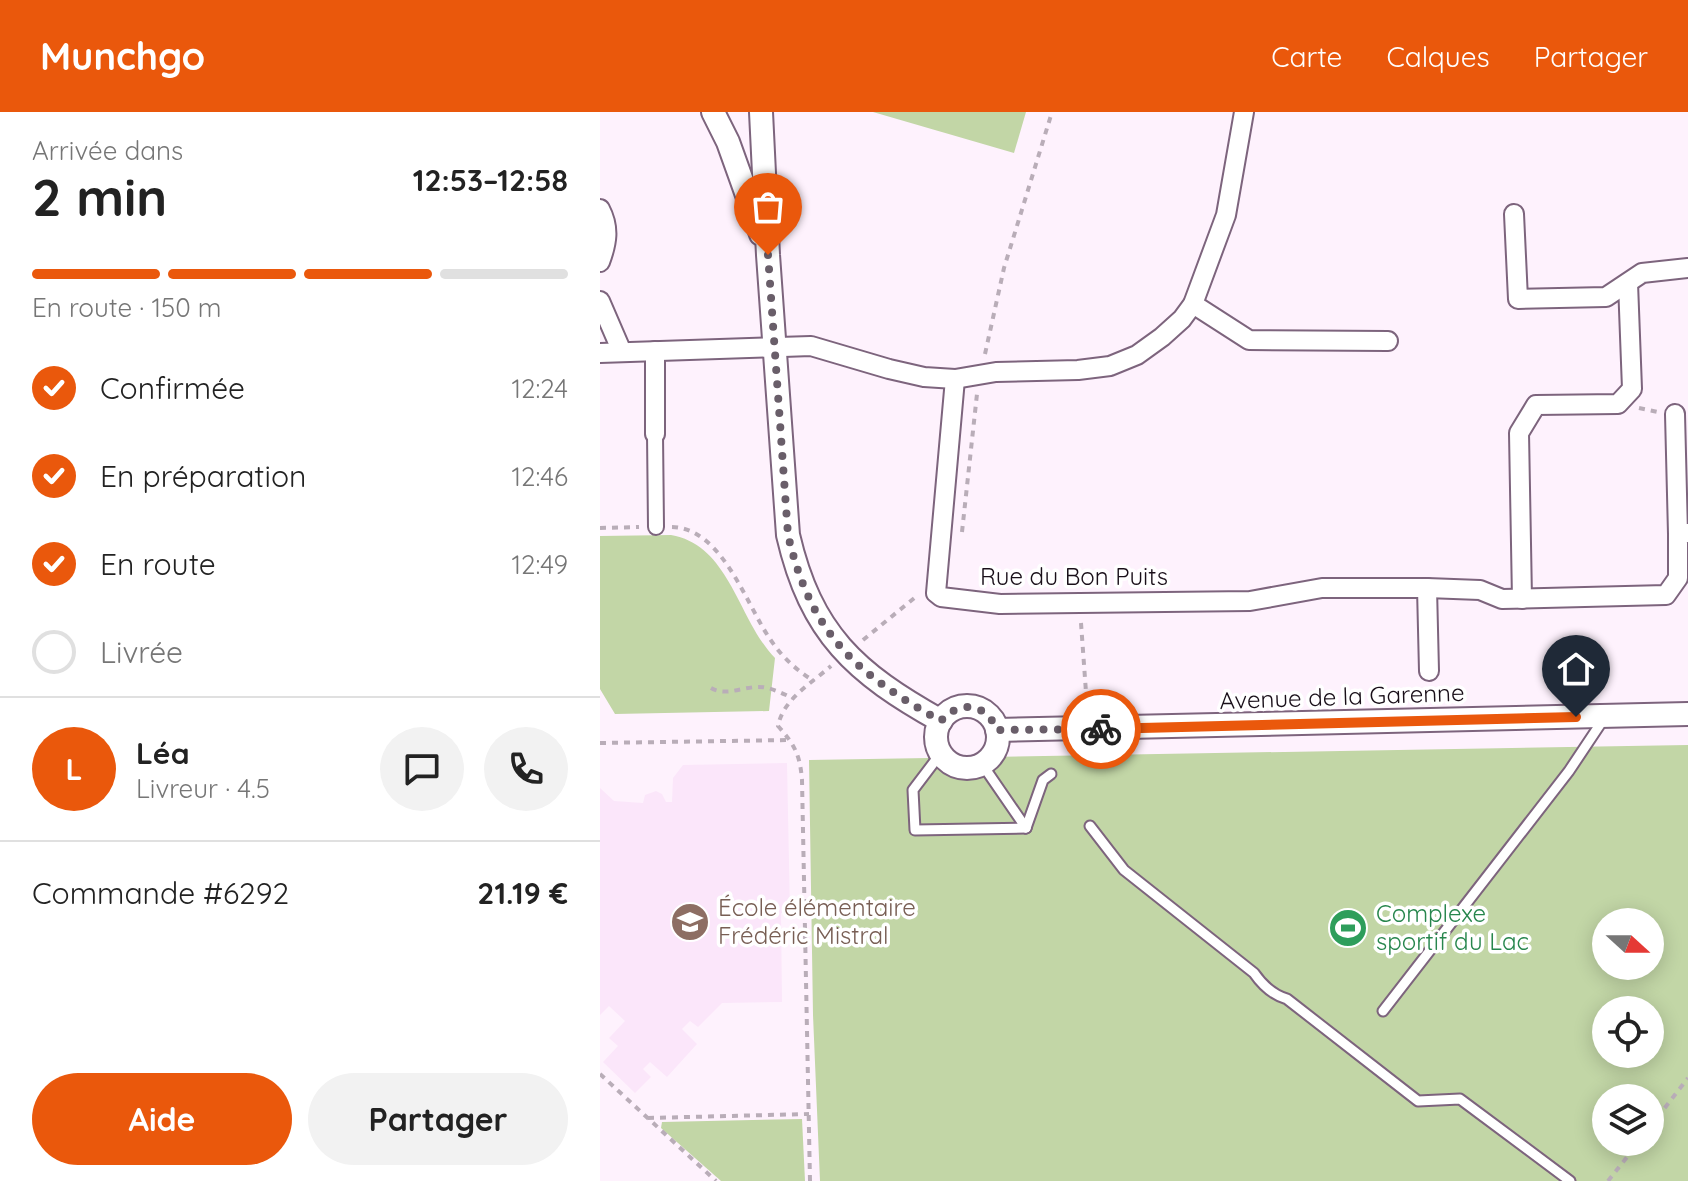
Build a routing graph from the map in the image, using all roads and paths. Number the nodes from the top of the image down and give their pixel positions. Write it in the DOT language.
graph roads {
  1 [pos="713,112"];
  2 [pos="761,112"];
  3 [pos="1244,112"];
  4 [pos="600,209"];
  5 [pos="1514,214"];
  6 [pos="768,255"];
  7 [pos="600,262"];
  8 [pos="1688,268"];
  9 [pos="1628,283"];
  10 [pos="600,301"];
  11 [pos="1193,304"];
  12 [pos="1388,341"];
  13 [pos="775,346"];
  14 [pos="655,351"];
  15 [pos="622,352"];
  16 [pos="600,353"];
  17 [pos="955,379"];
  18 [pos="1624,397"];
  19 [pos="1675,414"];
  20 [pos="655,434"];
  21 [pos="656,527"];
  22 [pos="600,528"];
  23 [pos="1683,534"];
  24 [pos="1427,588"];
  25 [pos="936,593"];
  26 [pos="1522,599"];
  27 [pos="861,642"];
  28 [pos="833,665"];
  29 [pos="1429,671"];
  30 [pos="814,681"];
  31 [pos="711,688"];
  32 [pos="793,698"];
  33 [pos="1688,714"];
  34 [pos="1606,716"];
  35 [pos="941,721"];
  36 [pos="997,730"];
  37 [pos="791,740"];
  38 [pos="600,743"];
  39 [pos="941,753"];
  40 [pos="982,764"];
  41 [pos="1051,774"];
  42 [pos="1090,826"];
  43 [pos="1026,828"];
  44 [pos="1383,1011"];
  45 [pos="600,1074"];
  46 [pos="1688,1078"];
  47 [pos="1664,1109"];
  48 [pos="809,1114"];
  49 [pos="648,1118"];
  50 [pos="1628,1156"];
  51 [pos="716,1181"];
  52 [pos="810,1181"];
  53 [pos="1570,1181"];
  54 [pos="1608,1181"];
  1 -- 6 [label="street"];
  2 -- 6 [label="street"];
  3 -- 11 [label="street"];
  4 -- 7 [label="street"];
  5 -- 9 [label="street"];
  6 -- 13 [label="street"];
  8 -- 9 [label="street"];
  9 -- 18 [label="street"];
  10 -- 15 [label="street"];
  11 -- 12 [label="street"];
  11 -- 17 [label="street"];
  13 -- 14 [label="street"];
  13 -- 17 [label="street"];
  13 -- 35 [label="street"];
  14 -- 15 [label="street"];
  14 -- 20 [label="street"];
  15 -- 16 [label="street"];
  17 -- 25 [label="street"];
  18 -- 19 [label="path"];
  18 -- 26 [label="street"];
  19 -- 23 [label="street, Rue du Bon Puits"];
  20 -- 21 [label="street"];
  21 -- 22 [label="path"];
  21 -- 30 [label="path"];
  23 -- 26 [label="street, Rue du Bon Puits"];
  24 -- 25 [label="street, Rue du Bon Puits"];
  24 -- 26 [label="street, Rue du Bon Puits"];
  24 -- 29 [label="street"];
  25 -- 27 [label="path"];
  28 -- 30 [label="path"];
  30 -- 32 [label="path"];
  31 -- 32 [label="path"];
  32 -- 37 [label="path"];
  33 -- 34 [label="street, Avenue de la Garenne"];
  34 -- 36 [label="street, Avenue de la Garenne"];
  34 -- 44 [label="lane"];
  35 -- 36 [label="street"];
  35 -- 39 [label="street"];
  36 -- 40 [label="street"];
  37 -- 38 [label="path"];
  37 -- 48 [label="path"];
  39 -- 40 [label="street"];
  39 -- 43 [label="lane"];
  40 -- 43 [label="lane"];
  41 -- 43 [label="lane"];
  42 -- 53 [label="lane"];
  45 -- 49 [label="path"];
  46 -- 47 [label="path"];
  48 -- 49 [label="path"];
  48 -- 52 [label="path"];
  49 -- 51 [label="path"];
  50 -- 54 [label="path"];
}
